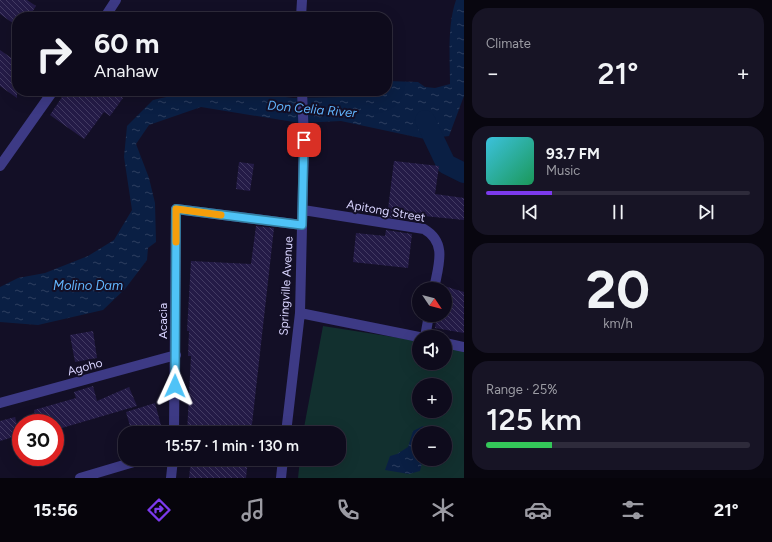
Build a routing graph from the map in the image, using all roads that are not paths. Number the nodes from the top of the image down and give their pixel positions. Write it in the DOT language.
graph roads {
  1 [pos="116,0"];
  2 [pos="302,0"];
  3 [pos="108,12"];
  4 [pos="301,12"];
  5 [pos="49,96"];
  6 [pos="302,96"];
  7 [pos="0,166"];
  8 [pos="302,210"];
  9 [pos="302,225"];
  10 [pos="435,282"];
  11 [pos="300,313"];
  12 [pos="412,336"];
  13 [pos="452,344"];
  14 [pos="464,347"];
  15 [pos="176,355"];
  16 [pos="0,403"];
  17 [pos="174,426"];
  18 [pos="287,426"];
  19 [pos="120,466"];
  20 [pos="172,466"];
  21 [pos="282,466"];
  22 [pos="80,478"];
  23 [pos="171,478"];
  24 [pos="281,478"];
  1 -- 3 [label="street"];
  2 -- 4 [label="street"];
  5 -- 7 [label="street"];
  6 -- 8 [label="street, Springville Avenue"];
  8 -- 9 [label="street, Springville Avenue"];
  8 -- 10 [label="street, Apitong Street"];
  9 -- 11 [label="street, Springville Avenue"];
  9 -- 15 [label="street, Acacia"];
  11 -- 12 [label="street"];
  11 -- 18 [label="street, Springville Avenue"];
  13 -- 14 [label="street"];
  15 -- 16 [label="street, Agoho"];
  15 -- 17 [label="street, Acacia"];
  19 -- 22 [label="street"];
  20 -- 23 [label="street"];
  21 -- 24 [label="street"];
}
